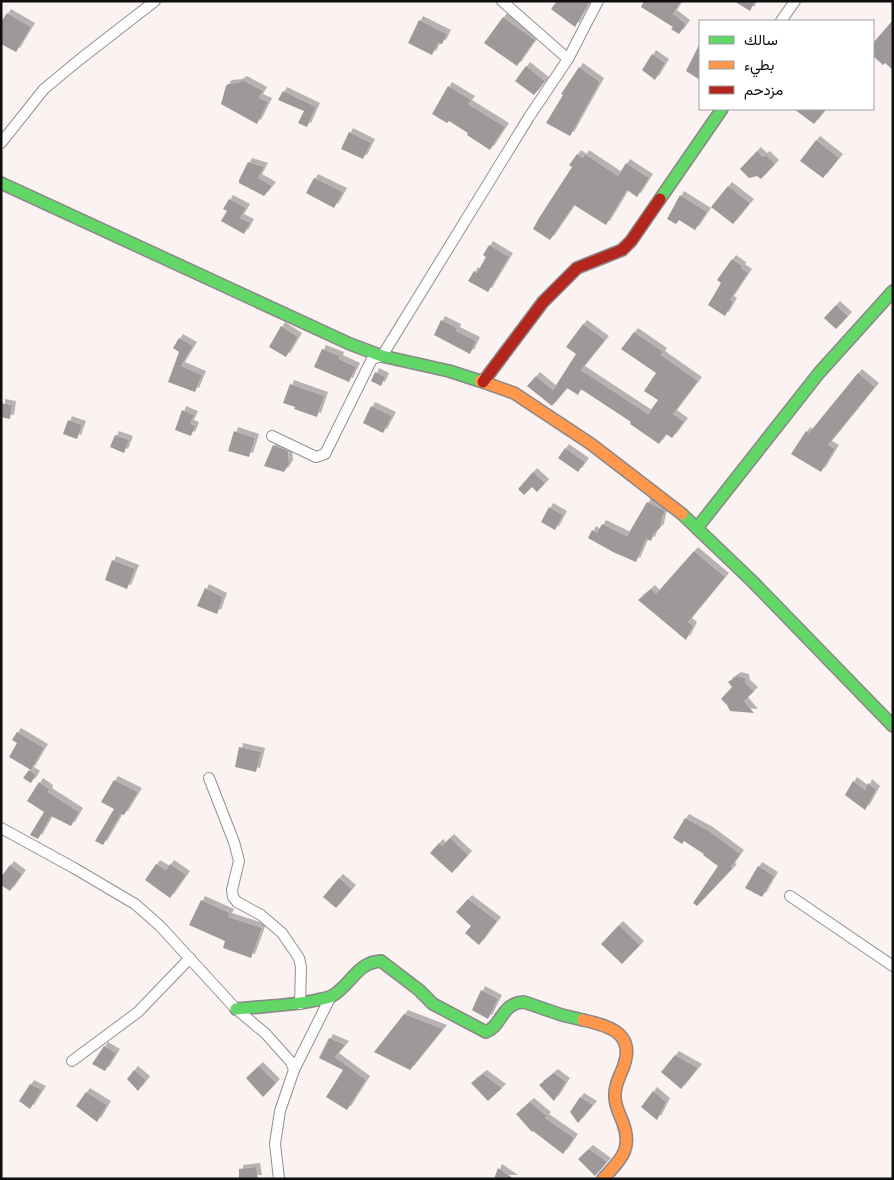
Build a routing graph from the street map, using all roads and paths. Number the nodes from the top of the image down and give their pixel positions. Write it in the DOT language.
graph roads {
  1 [pos="155,1"];
  2 [pos="502,1"];
  3 [pos="598,1"];
  4 [pos="795,1"];
  5 [pos="781,20"];
  6 [pos="568,59"];
  7 [pos="721,110"];
  8 [pos="1,143"];
  9 [pos="1,183"];
  10 [pos="893,291"];
  11 [pos="382,356"];
  12 [pos="483,382"];
  13 [pos="272,436"];
  14 [pos="697,528"];
  15 [pos="893,726"];
  16 [pos="209,778"];
  17 [pos="1,828"];
  18 [pos="790,896"];
  19 [pos="190,958"];
  20 [pos="893,966"];
  21 [pos="331,996"];
  22 [pos="300,1004"];
  23 [pos="236,1009"];
  24 [pos="72,1061"];
  25 [pos="294,1070"];
  26 [pos="279,1179"];
  27 [pos="603,1179"];
  1 -- 8 [label="street"];
  2 -- 6 [label="street"];
  3 -- 6 [label="street"];
  4 -- 5 [label="street"];
  6 -- 11 [label="street"];
  7 -- 12 [label="street"];
  9 -- 11 [label="street"];
  10 -- 14 [label="street"];
  11 -- 12 [label="street"];
  11 -- 13 [label="street"];
  12 -- 14 [label="street"];
  14 -- 15 [label="street"];
  16 -- 22 [label="street"];
  17 -- 19 [label="street"];
  18 -- 20 [label="street"];
  19 -- 23 [label="street"];
  19 -- 24 [label="street"];
  21 -- 22 [label="street"];
  21 -- 25 [label="street"];
  21 -- 27 [label="street"];
  22 -- 23 [label="street"];
  23 -- 25 [label="street"];
  25 -- 26 [label="street"];
}
